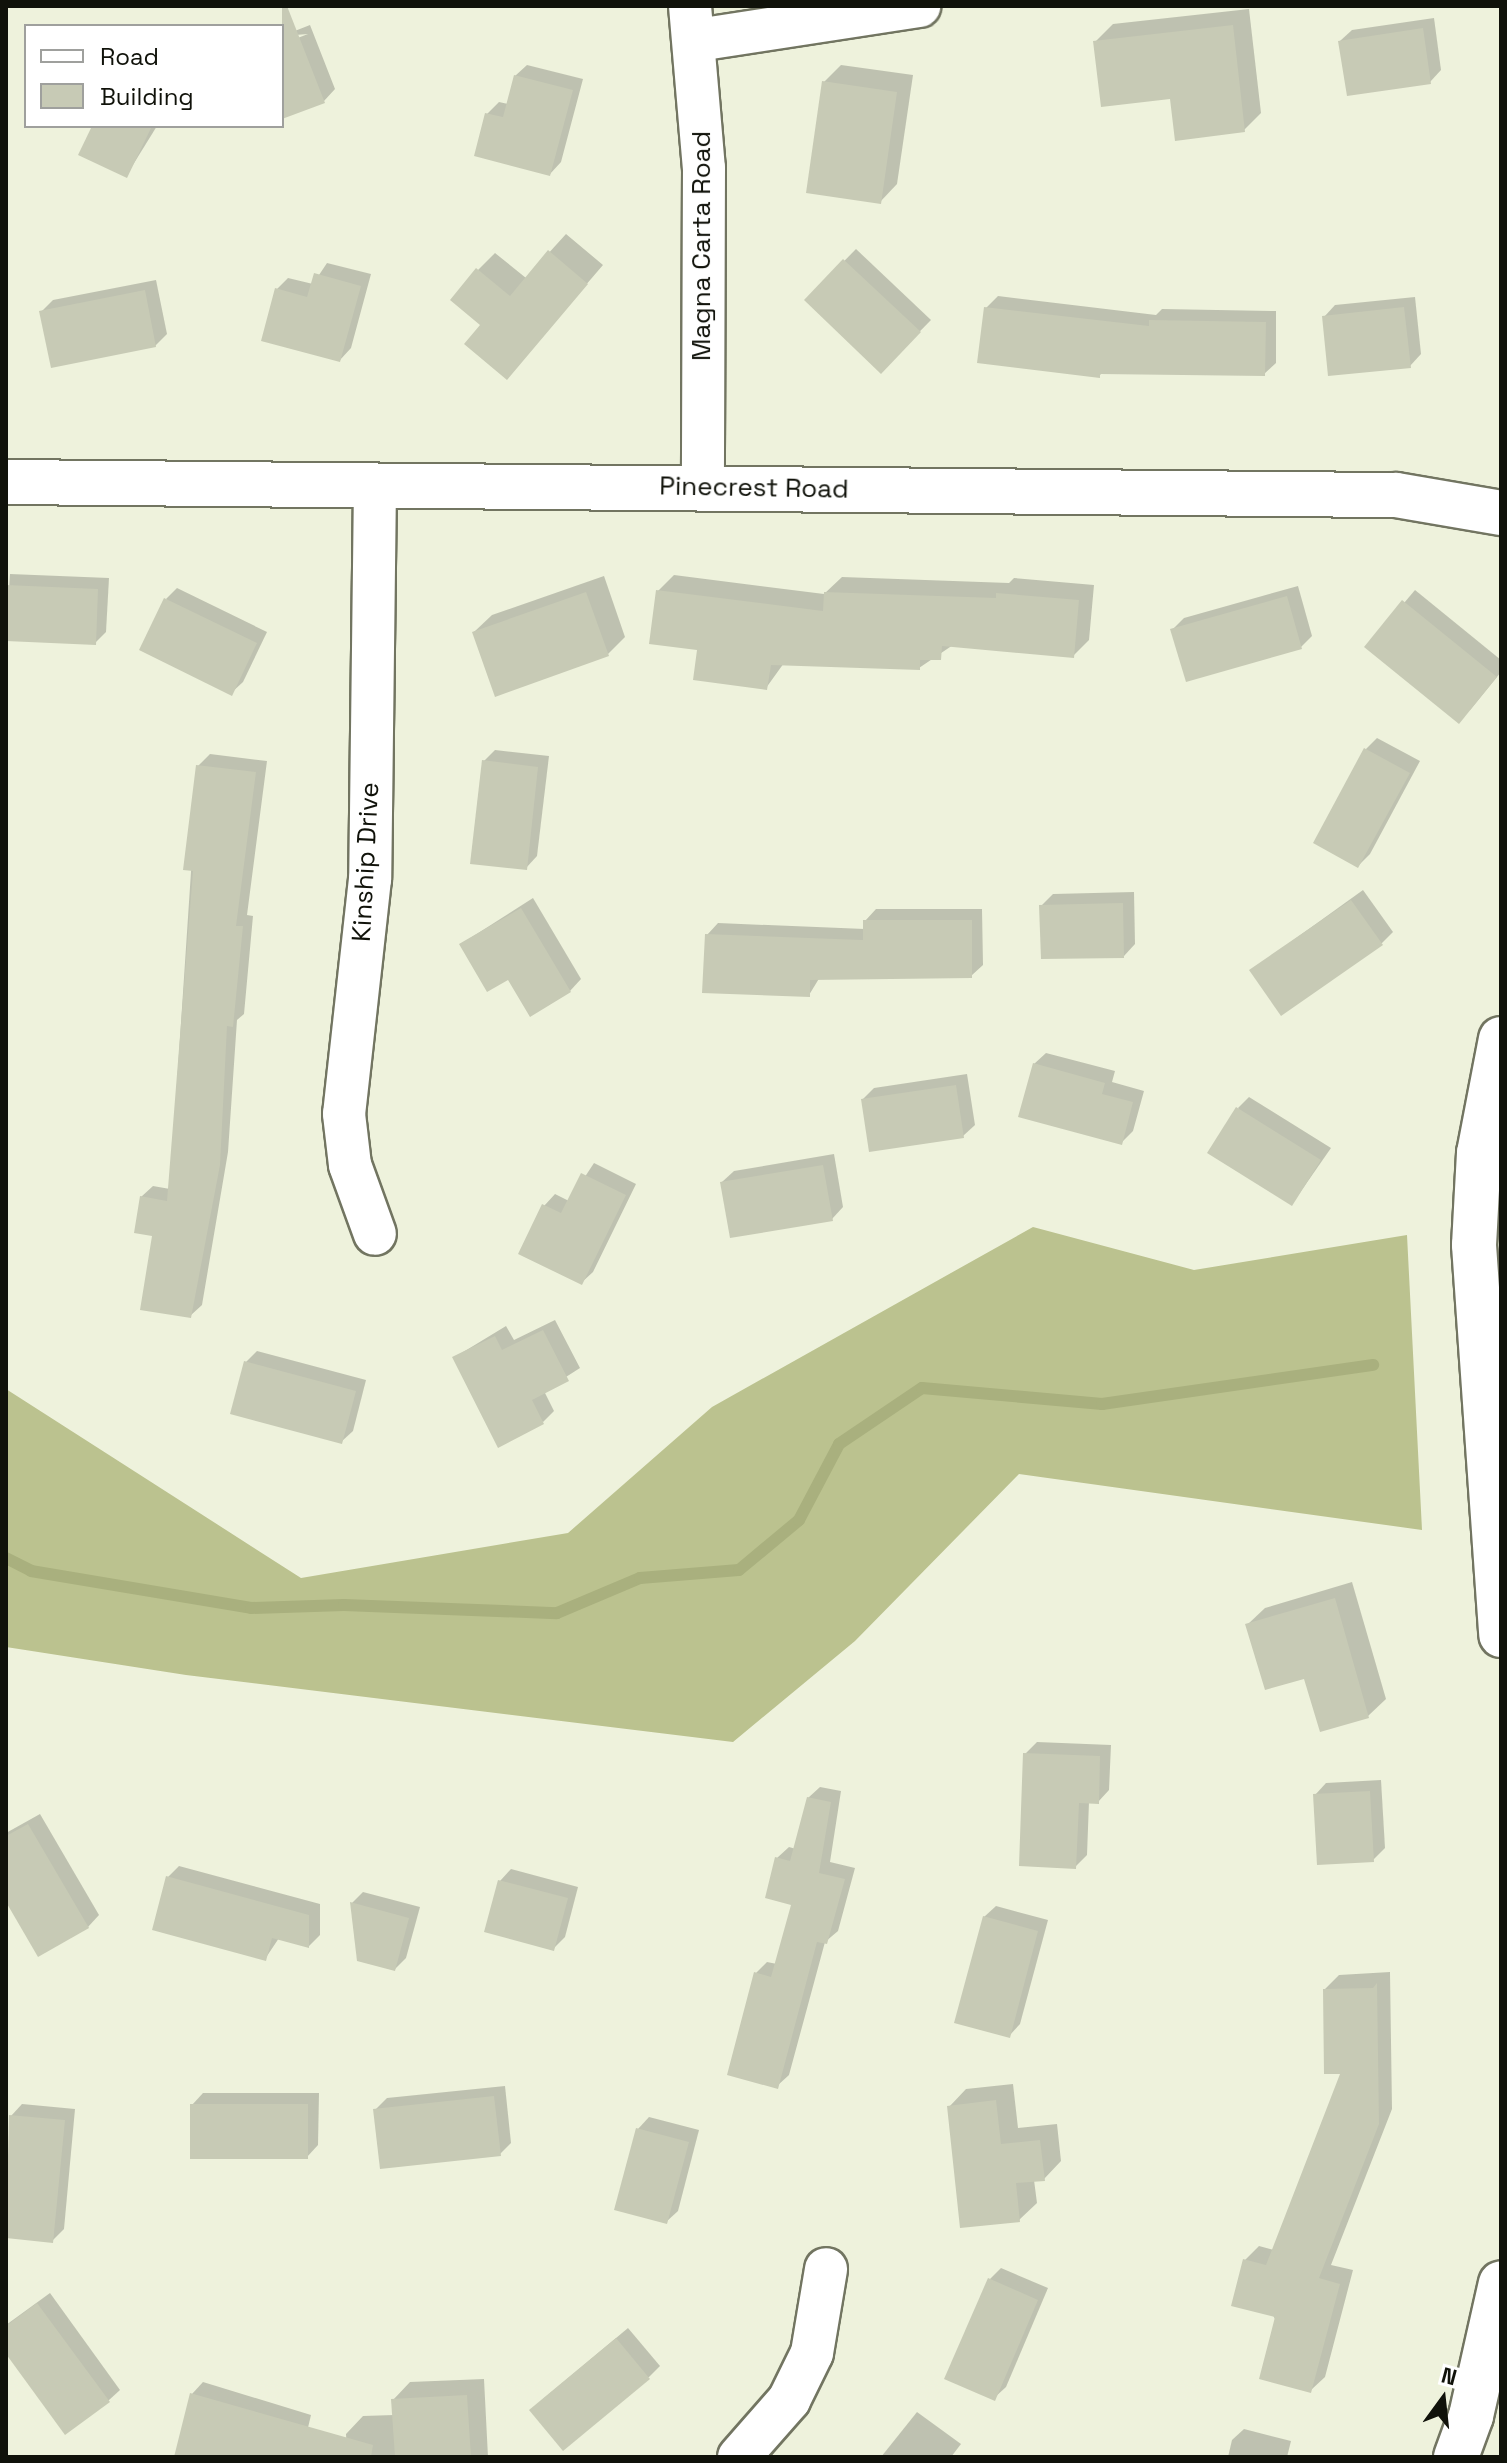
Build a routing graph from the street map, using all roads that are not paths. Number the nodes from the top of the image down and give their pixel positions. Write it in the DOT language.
graph roads {
  1 [pos="919,6"];
  2 [pos="694,23"];
  3 [pos="6,482"];
  4 [pos="375,485"];
  5 [pos="703,487"];
  6 [pos="1501,513"];
  7 [pos="1501,1039"];
  8 [pos="375,1234"];
  9 [pos="1501,1635"];
  10 [pos="826,2269"];
  11 [pos="1501,2283"];
  12 [pos="739,2457"];
  13 [pos="1456,2457"];
  1 -- 2 [label="street"];
  2 -- 5 [label="street, Magna Carta Road"];
  3 -- 4 [label="street, Pinecrest Road"];
  4 -- 5 [label="street, Pinecrest Road"];
  4 -- 8 [label="street, Kinship Drive"];
  5 -- 6 [label="street, Pinecrest Road"];
  7 -- 9 [label="street"];
  10 -- 12 [label="street"];
  11 -- 13 [label="street"];
}
